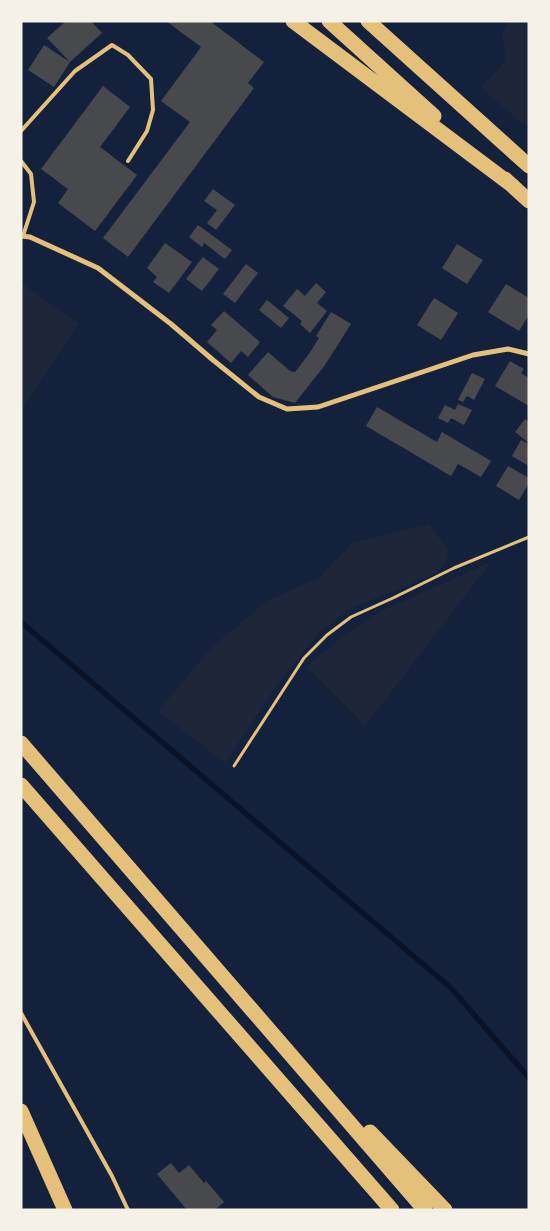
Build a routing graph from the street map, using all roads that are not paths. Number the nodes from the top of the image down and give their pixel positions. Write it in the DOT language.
graph roads {
  1 [pos="293,21"];
  2 [pos="330,21"];
  3 [pos="368,21"];
  4 [pos="21,131"];
  5 [pos="21,161"];
  6 [pos="128,161"];
  7 [pos="529,166"];
  8 [pos="513,186"];
  9 [pos="529,200"];
  10 [pos="22,236"];
  11 [pos="529,354"];
  12 [pos="21,743"];
  13 [pos="21,785"];
  14 [pos="248,1004"];
  15 [pos="21,1013"];
  16 [pos="21,1111"];
  17 [pos="65,1210"];
  18 [pos="128,1210"];
  19 [pos="392,1210"];
  20 [pos="425,1210"];
  21 [pos="445,1210"];
  1 -- 8 [label="highway"];
  2 -- 8 [label="highway"];
  3 -- 7 [label="highway"];
  4 -- 6 [label="lane"];
  5 -- 10 [label="lane"];
  8 -- 9 [label="highway"];
  10 -- 11 [label="street"];
  12 -- 14 [label="highway"];
  13 -- 19 [label="highway"];
  14 -- 20 [label="highway"];
  14 -- 21 [label="highway"];
  15 -- 18 [label="lane"];
  16 -- 17 [label="highway"];
}
